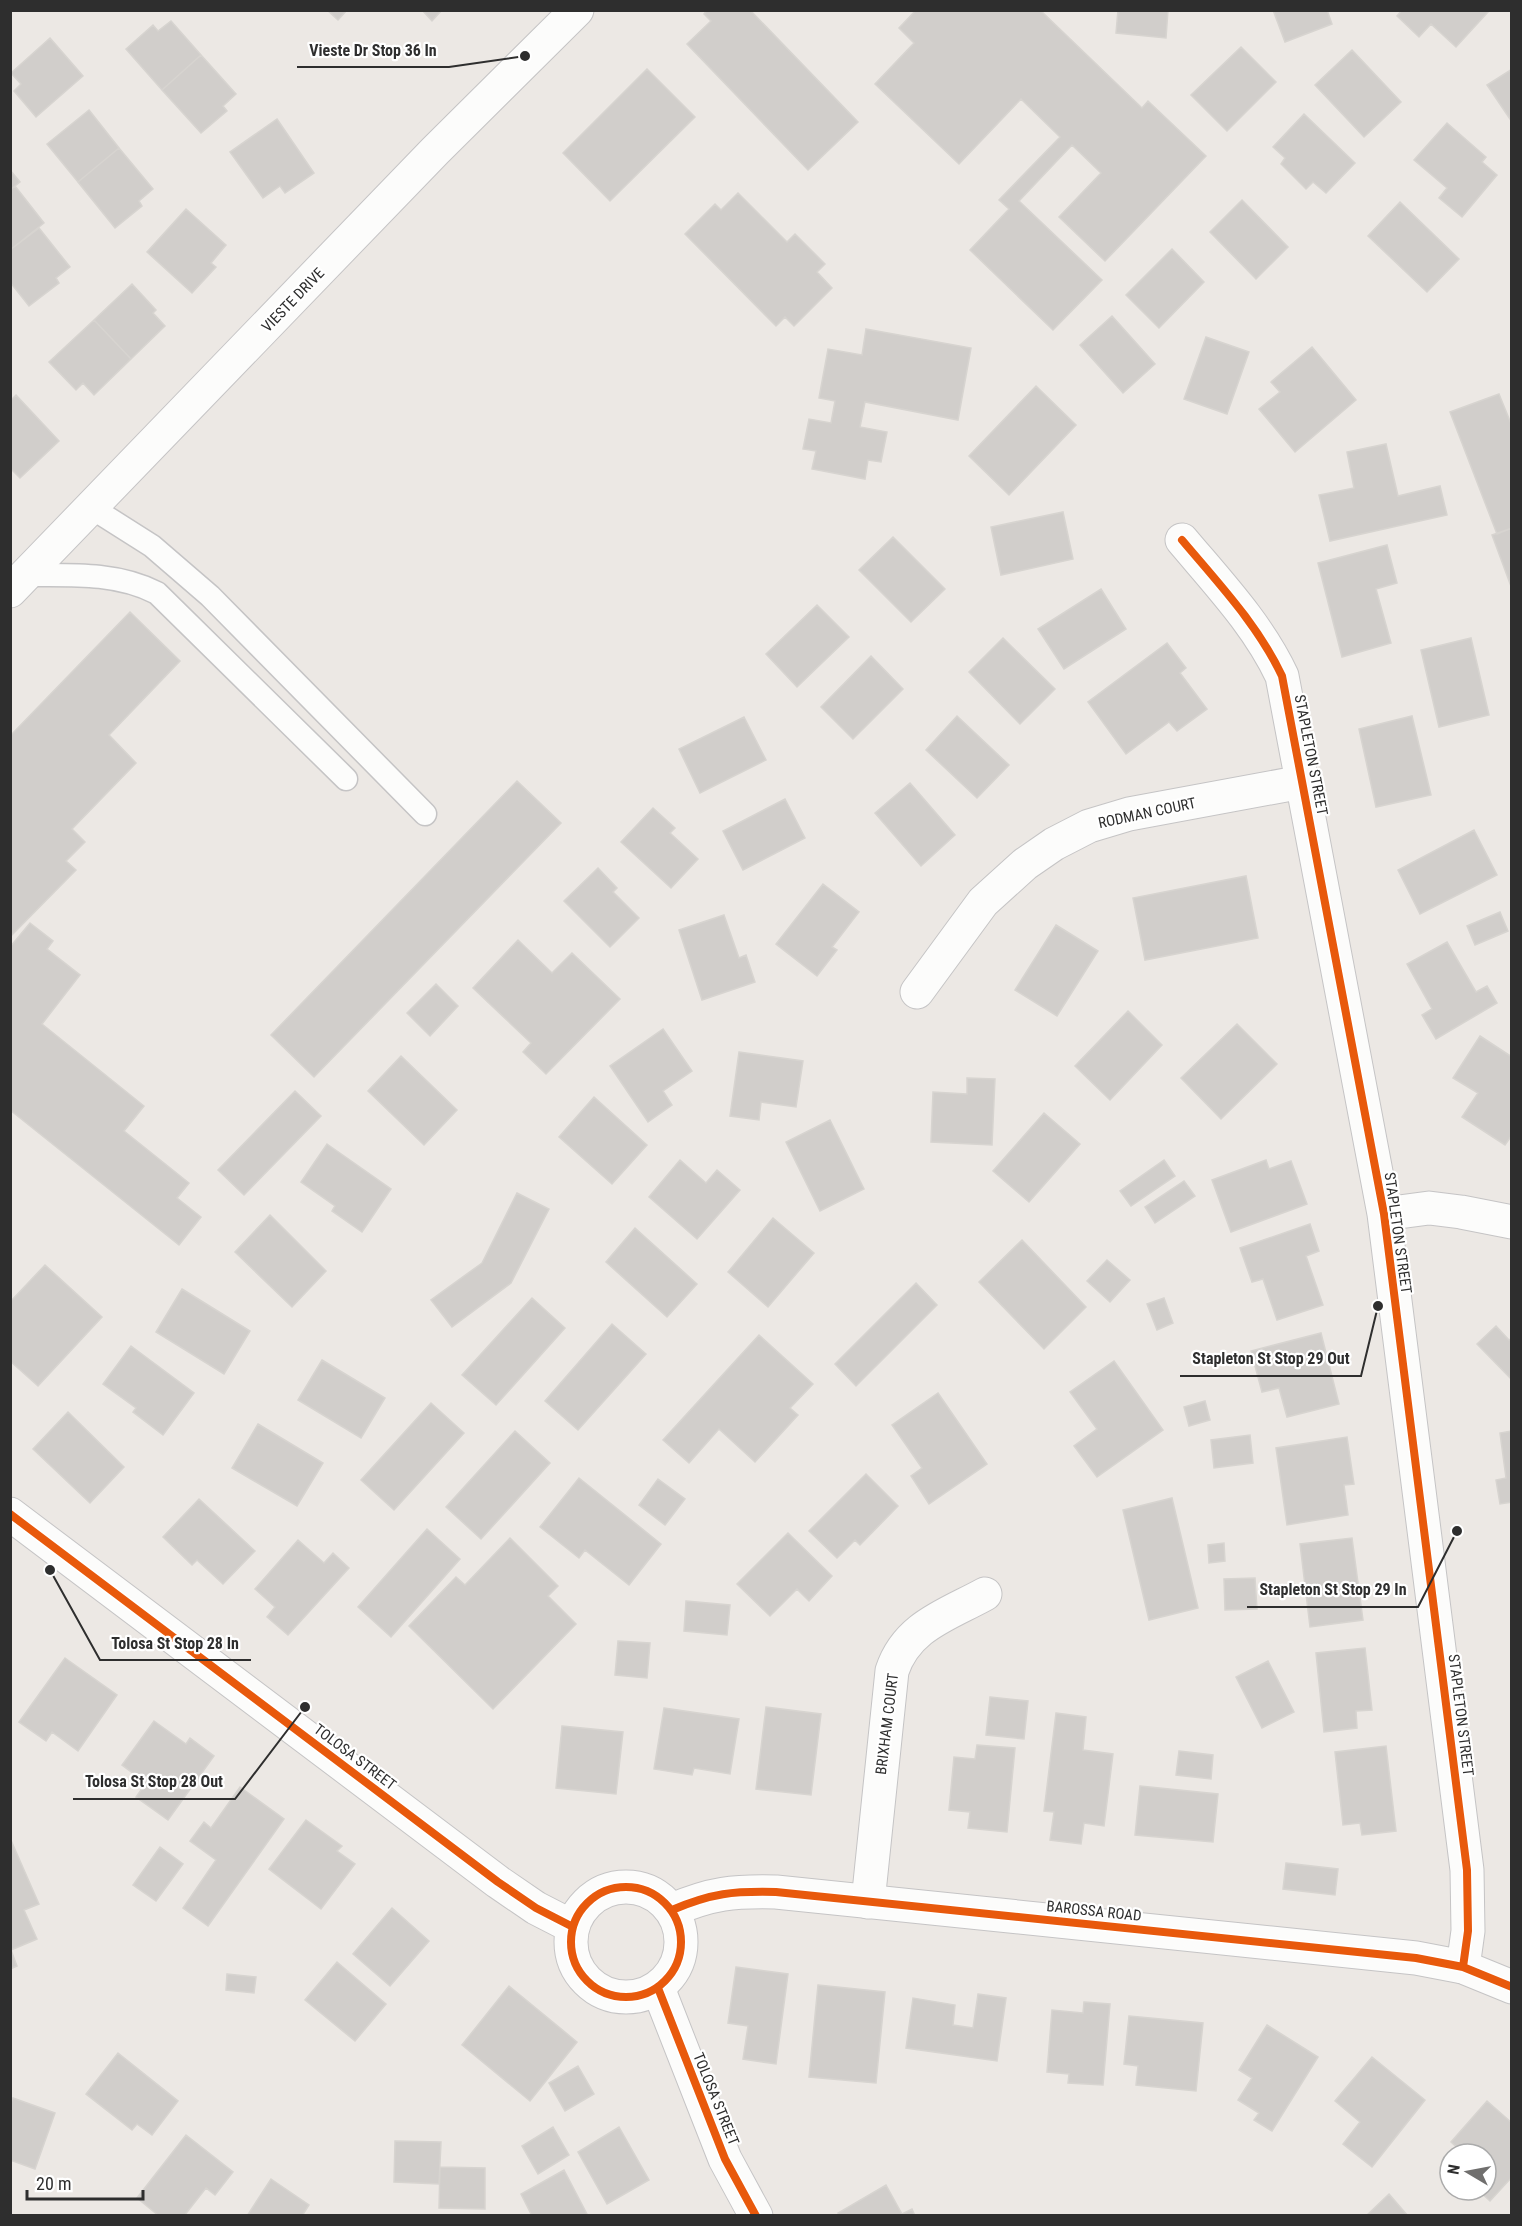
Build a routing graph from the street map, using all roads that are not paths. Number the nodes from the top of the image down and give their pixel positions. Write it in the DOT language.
graph roads {
  1 [pos="577,10"];
  2 [pos="92,508"];
  3 [pos="1182,540"];
  4 [pos="18,583"];
  5 [pos="346,779"];
  6 [pos="1302,782"];
  7 [pos="425,814"];
  8 [pos="917,992"];
  9 [pos="1384,1214"];
  10 [pos="1512,1222"];
  11 [pos="10,1514"];
  12 [pos="985,1594"];
  13 [pos="868,1902"];
  14 [pos="672,1910"];
  15 [pos="573,1927"];
  16 [pos="1463,1967"];
  17 [pos="1512,1987"];
  18 [pos="658,1988"];
  19 [pos="749,2213"];
  1 -- 2 [label="street, VIESTE DRIVE"];
  2 -- 4 [label="street, VIESTE DRIVE"];
  2 -- 7 [label="lane"];
  3 -- 6 [label="street, STAPLETON STREET"];
  4 -- 5 [label="lane"];
  6 -- 8 [label="street, RODMAN COURT"];
  6 -- 9 [label="street, STAPLETON STREET"];
  9 -- 10 [label="street"];
  9 -- 16 [label="street, STAPLETON STREET"];
  11 -- 15 [label="street, TOLOSA STREET"];
  12 -- 13 [label="street, BRIXHAM COURT"];
  13 -- 14 [label="street, BAROSSA ROAD"];
  13 -- 16 [label="street, BAROSSA ROAD"];
  14 -- 15 [label="street"];
  14 -- 18 [label="street"];
  15 -- 18 [label="street"];
  16 -- 17 [label="street, BAROSSA ROAD"];
  18 -- 19 [label="street, TOLOSA STREET"];
}
